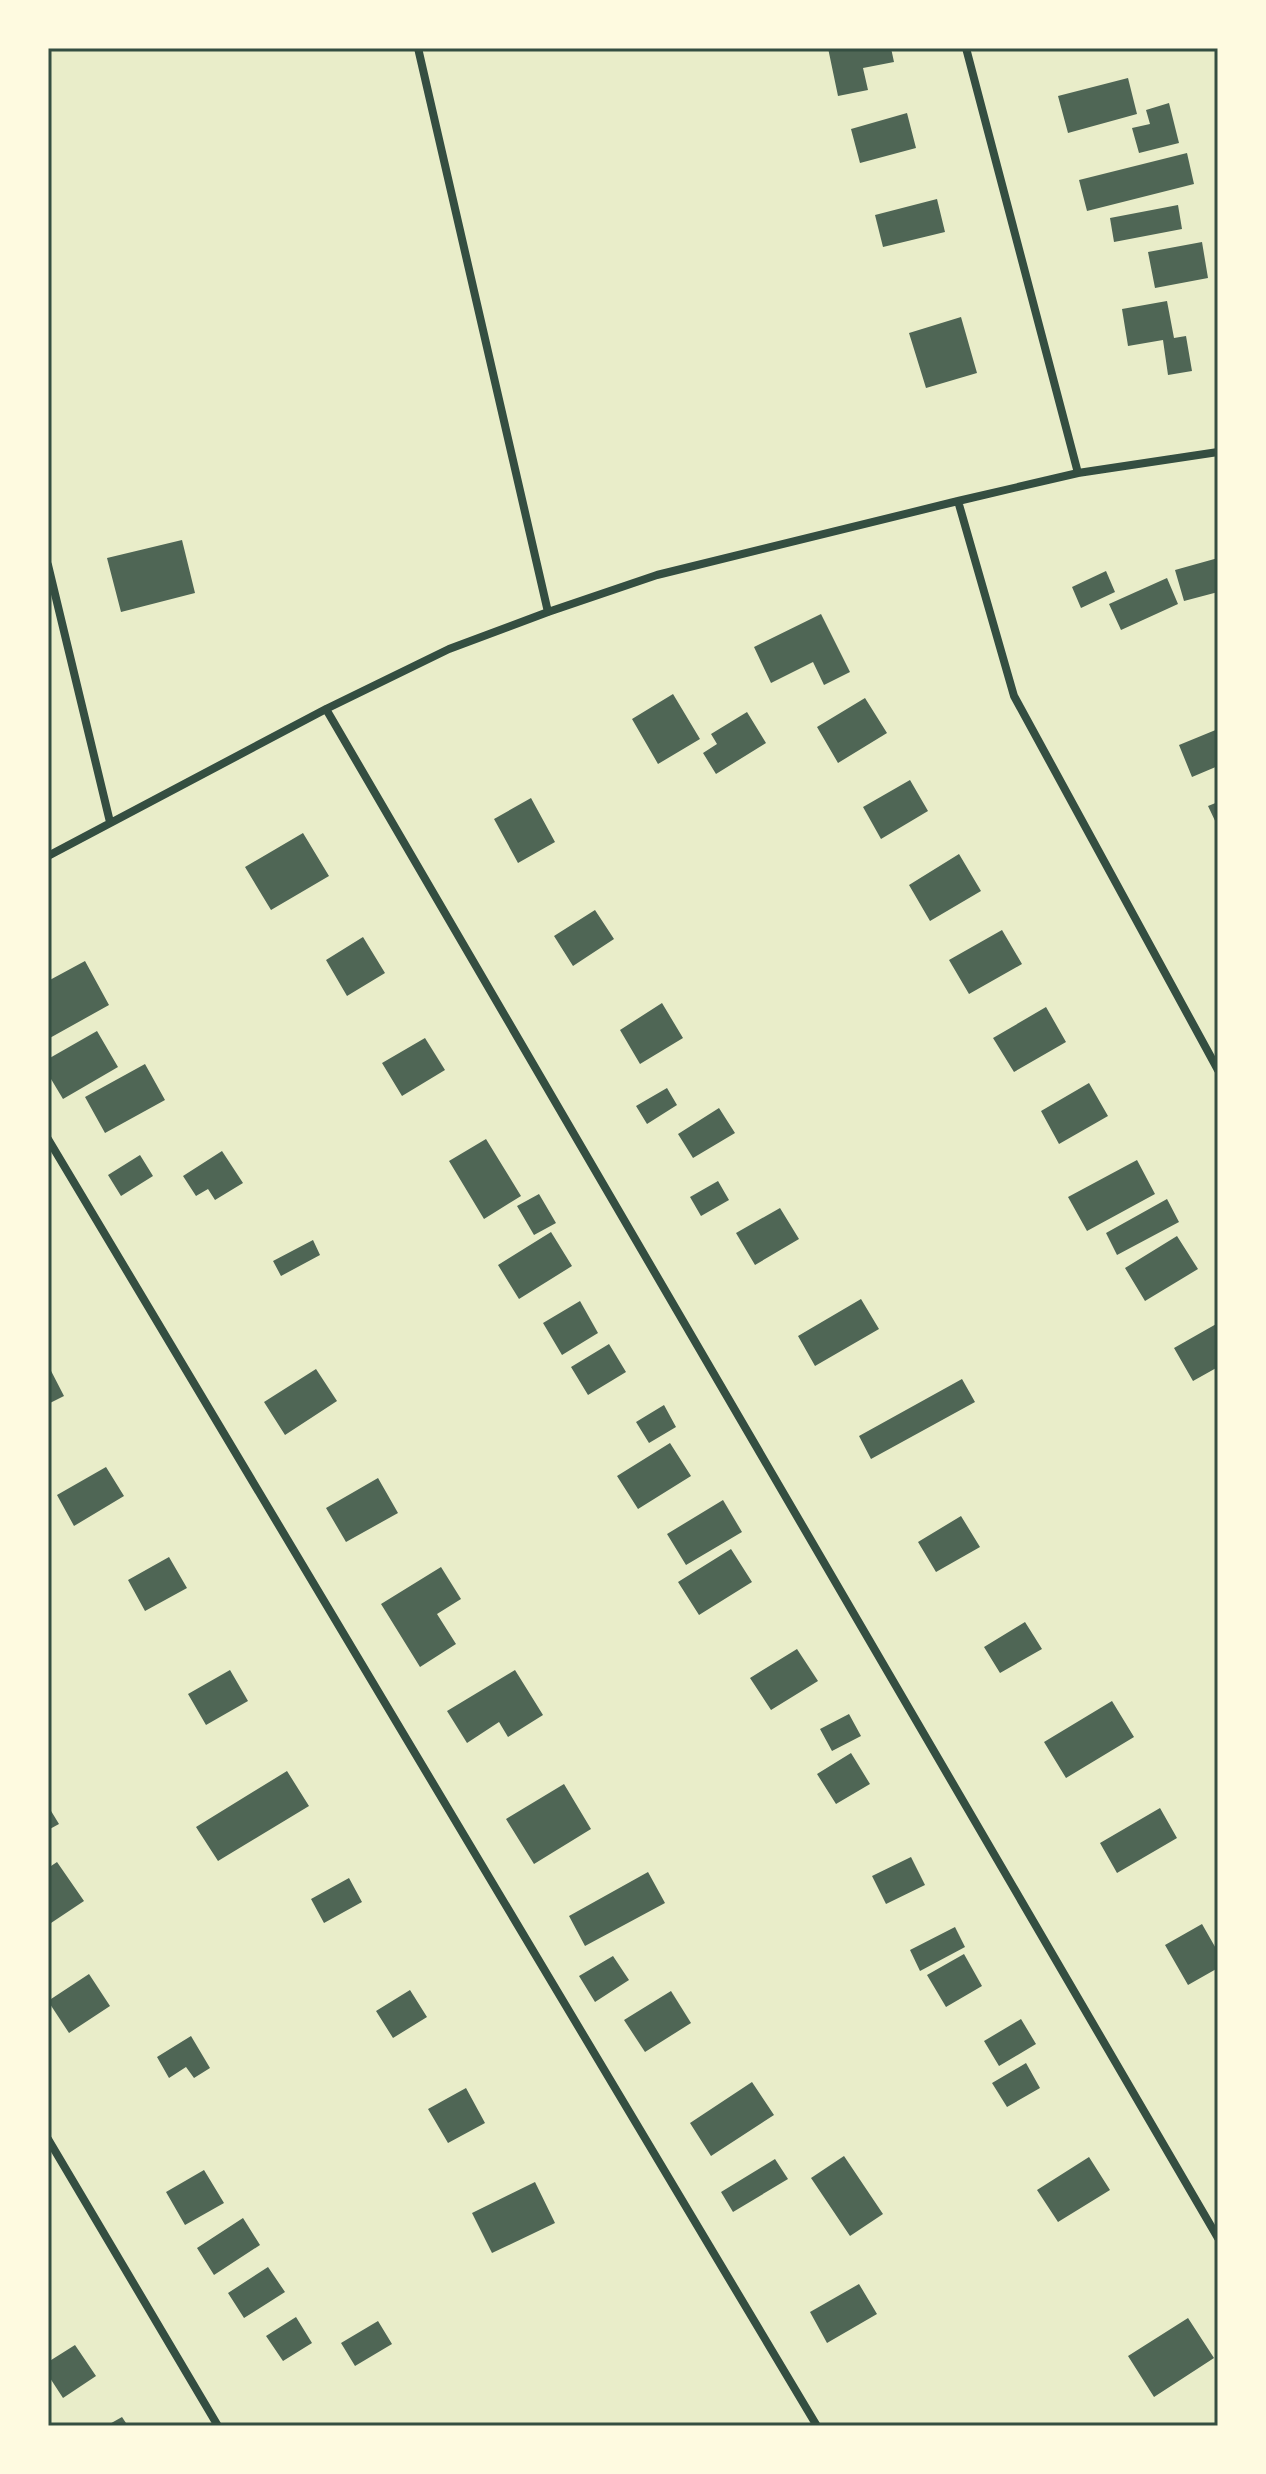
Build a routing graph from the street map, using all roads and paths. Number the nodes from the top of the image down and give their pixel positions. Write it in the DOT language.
graph roads {
  1 [pos="418,48"];
  2 [pos="966,48"];
  3 [pos="1218,452"];
  4 [pos="1078,473"];
  5 [pos="958,501"];
  6 [pos="48,565"];
  7 [pos="548,612"];
  8 [pos="326,709"];
  9 [pos="110,822"];
  10 [pos="48,856"];
  11 [pos="1218,1070"];
  12 [pos="48,1139"];
  13 [pos="48,2139"];
  14 [pos="1218,2238"];
  15 [pos="218,2426"];
  16 [pos="817,2426"];
  1 -- 7 [label="street"];
  2 -- 4 [label="street"];
  3 -- 4 [label="street"];
  4 -- 5 [label="street"];
  5 -- 7 [label="street"];
  5 -- 11 [label="street"];
  6 -- 9 [label="street"];
  7 -- 8 [label="street"];
  8 -- 9 [label="street"];
  8 -- 14 [label="street"];
  9 -- 10 [label="street"];
  12 -- 16 [label="street"];
  13 -- 15 [label="street"];
}
